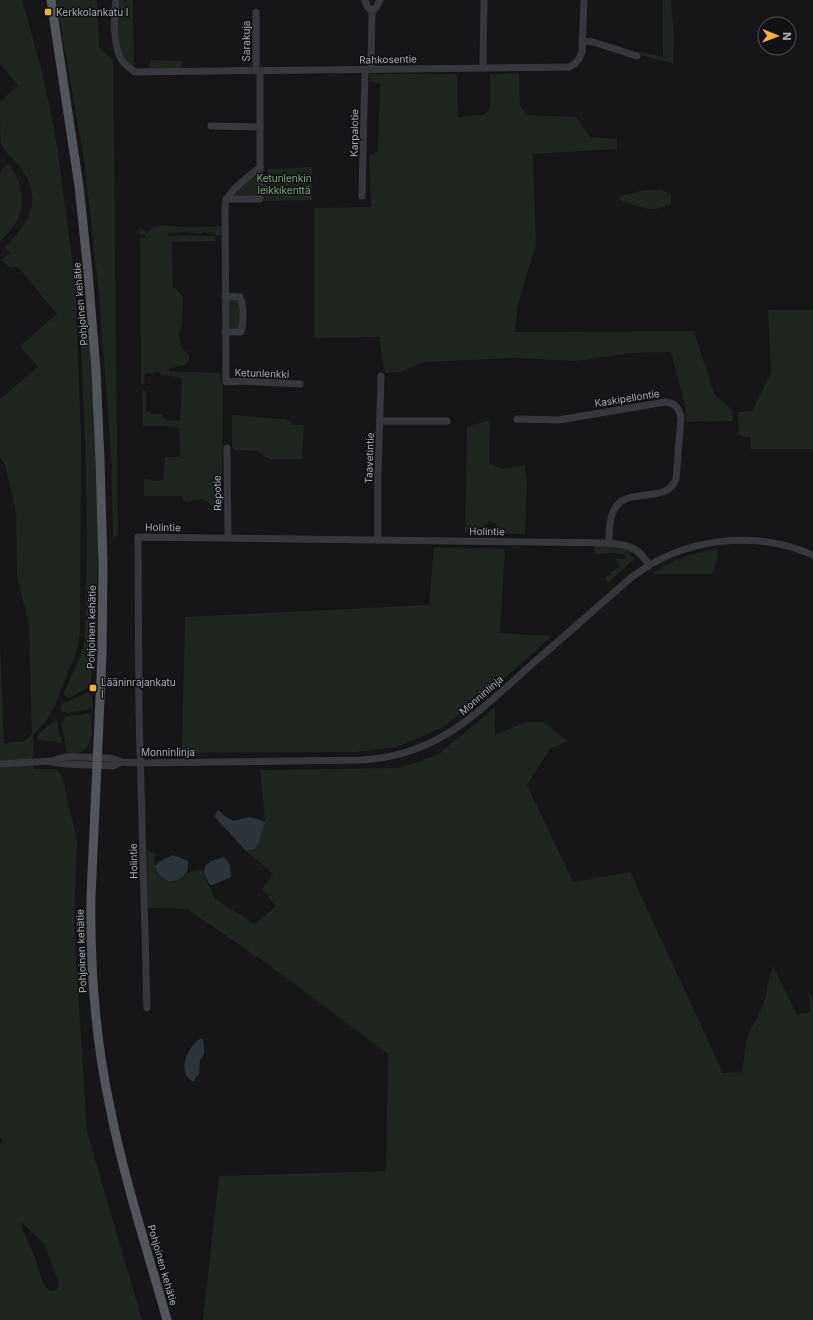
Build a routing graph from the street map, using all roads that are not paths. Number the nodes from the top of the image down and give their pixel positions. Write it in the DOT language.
graph roads {
  1 [pos="51,0"];
  2 [pos="116,0"];
  3 [pos="365,0"];
  4 [pos="380,0"];
  5 [pos="484,0"];
  6 [pos="584,0"];
  7 [pos="372,11"];
  8 [pos="256,12"];
  9 [pos="582,41"];
  10 [pos="637,56"];
  11 [pos="483,68"];
  12 [pos="368,69"];
  13 [pos="258,71"];
  14 [pos="211,126"];
  15 [pos="260,127"];
  16 [pos="260,167"];
  17 [pos="362,196"];
  18 [pos="226,199"];
  19 [pos="225,296"];
  20 [pos="225,332"];
  21 [pos="382,376"];
  22 [pos="300,384"];
  23 [pos="517,419"];
  24 [pos="380,421"];
  25 [pos="447,421"];
  26 [pos="227,448"];
  27 [pos="228,538"];
  28 [pos="378,540"];
  29 [pos="609,543"];
  30 [pos="813,555"];
  31 [pos="649,565"];
  32 [pos="98,761"];
  33 [pos="141,763"];
  34 [pos="0,764"];
  35 [pos="147,1008"];
  36 [pos="167,1320"];
  1 -- 32 [label="main road, Pohjoinen kehätie"];
  2 -- 13 [label="street, Rahkosentie"];
  3 -- 7 [label="street"];
  4 -- 7 [label="street"];
  5 -- 11 [label="street"];
  6 -- 9 [label="street, Rahkosentie"];
  7 -- 12 [label="street, Karpalotie"];
  8 -- 13 [label="street, Sarakuja"];
  9 -- 10 [label="street"];
  9 -- 11 [label="street, Rahkosentie"];
  11 -- 12 [label="street, Rahkosentie"];
  12 -- 13 [label="street, Rahkosentie"];
  12 -- 17 [label="street, Karpalotie"];
  13 -- 15 [label="street"];
  14 -- 15 [label="street"];
  15 -- 16 [label="street"];
  16 -- 18 [label="street"];
  16 -- 18 [label="street"];
  18 -- 19 [label="street, Ketunlenkki"];
  19 -- 20 [label="street, Ketunlenkki"];
  19 -- 20 [label="street"];
  20 -- 22 [label="street, Ketunlenkki"];
  21 -- 24 [label="street, Taavetintie"];
  23 -- 29 [label="street, Kaskipellontie"];
  24 -- 25 [label="street"];
  24 -- 28 [label="street, Taavetintie"];
  26 -- 27 [label="street, Repotie"];
  27 -- 28 [label="street, Holintie"];
  27 -- 33 [label="street, Holintie"];
  28 -- 29 [label="street, Holintie"];
  29 -- 31 [label="street, Holintie"];
  30 -- 31 [label="street, Monninlinja"];
  31 -- 33 [label="street, Monninlinja"];
  32 -- 33 [label="street, Monninlinja"];
  32 -- 34 [label="street, Monninlinja"];
  32 -- 36 [label="main road, Pohjoinen kehätie"];
  33 -- 35 [label="street, Holintie"];
}
